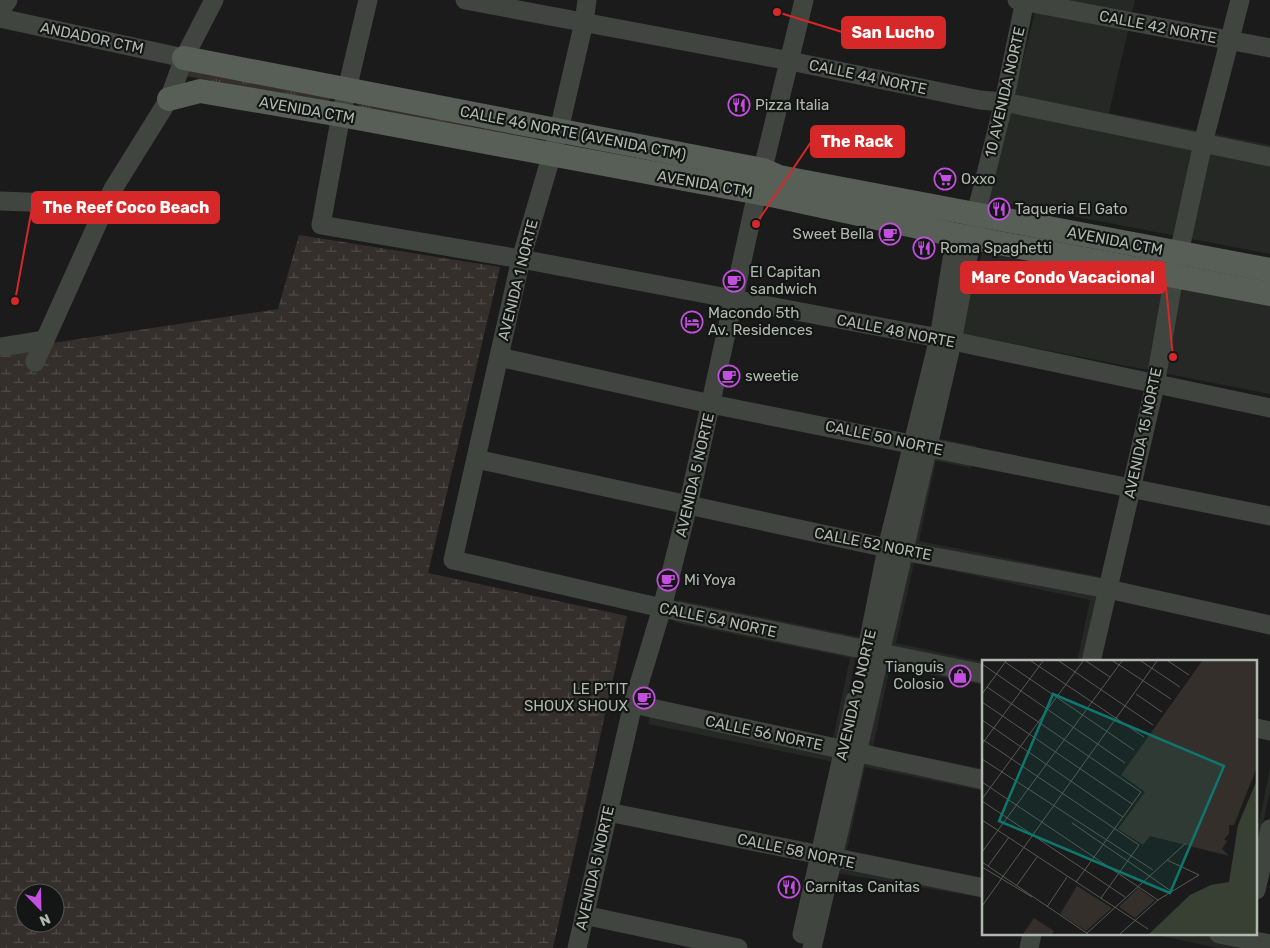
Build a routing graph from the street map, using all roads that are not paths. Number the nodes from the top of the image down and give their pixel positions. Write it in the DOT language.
graph roads {
  1 [pos="8,0"];
  2 [pos="214,0"];
  3 [pos="368,0"];
  4 [pos="465,0"];
  5 [pos="587,0"];
  6 [pos="804,0"];
  7 [pos="1023,0"];
  8 [pos="1240,0"];
  9 [pos="0,12"];
  10 [pos="0,18"];
  11 [pos="584,22"];
  12 [pos="1231,41"];
  13 [pos="1270,48"];
  14 [pos="184,58"];
  15 [pos="790,61"];
  16 [pos="348,89"];
  17 [pos="169,99"];
  18 [pos="1004,102"];
  19 [pos="341,115"];
  20 [pos="559,130"];
  21 [pos="1203,143"];
  22 [pos="552,156"];
  23 [pos="1270,157"];
  24 [pos="769,184"];
  25 [pos="0,201"];
  26 [pos="106,205"];
  27 [pos="966,224"];
  28 [pos="521,259"];
  29 [pos="1177,265"];
  30 [pos="1270,270"];
  31 [pos="1270,294"];
  32 [pos="735,300"];
  33 [pos="45,340"];
  34 [pos="946,340"];
  35 [pos="0,346"];
  36 [pos="499,357"];
  37 [pos="35,362"];
  38 [pos="1155,385"];
  39 [pos="711,404"];
  40 [pos="1270,408"];
  41 [pos="921,445"];
  42 [pos="476,459"];
  43 [pos="1131,487"];
  44 [pos="688,506"];
  45 [pos="1270,516"];
  46 [pos="895,549"];
  47 [pos="453,560"];
  48 [pos="1108,590"];
  49 [pos="662,608"];
  50 [pos="1270,625"];
  51 [pos="873,652"];
  52 [pos="1091,660"];
  53 [pos="982,674"];
  54 [pos="633,704"];
  55 [pos="850,752"];
  56 [pos="982,780"];
  57 [pos="608,812"];
  58 [pos="1266,834"];
  59 [pos="826,858"];
  60 [pos="1258,879"];
  61 [pos="982,888"];
  62 [pos="584,915"];
  63 [pos="1228,936"];
  64 [pos="1245,940"];
  65 [pos="1270,944"];
  66 [pos="577,948"];
  67 [pos="738,948"];
  68 [pos="799,948"];
  69 [pos="812,948"];
  1 -- 9 [label="street"];
  2 -- 14 [label="street"];
  3 -- 16 [label="street"];
  4 -- 11 [label="street, CALLE 44 NORTE"];
  5 -- 11 [label="street, AVENIDA 1 NORTE"];
  6 -- 15 [label="street, AVENIDA 5 NORTE"];
  7 -- 12 [label="street, CALLE 42 NORTE"];
  7 -- 18 [label="street, 10 AVENIDA NORTE"];
  8 -- 12 [label="street, AVENIDA 15 NORTE"];
  10 -- 14 [label="street, ANDADOR CTM"];
  11 -- 15 [label="street, CALLE 44 NORTE"];
  11 -- 20 [label="street, AVENIDA 1 NORTE"];
  12 -- 13 [label="street, CALLE 42 NORTE"];
  12 -- 21 [label="street, AVENIDA 15 NORTE"];
  14 -- 16 [label="main road, CALLE 46 NORTE (AVENIDA CTM)"];
  14 -- 17 [label="street"];
  15 -- 18 [label="street, CALLE 44 NORTE"];
  15 -- 24 [label="street, AVENIDA 5 NORTE"];
  16 -- 19 [label="street"];
  16 -- 20 [label="main road, CALLE 46 NORTE (AVENIDA CTM)"];
  17 -- 19 [label="main road, AVENIDA CTM"];
  17 -- 26 [label="street"];
  18 -- 21 [label="street, CALLE 44 NORTE"];
  18 -- 27 [label="street, 10 AVENIDA NORTE"];
  19 -- 22 [label="main road, AVENIDA CTM"];
  19 -- 28 [label="street, CALLE 48 NORTE"];
  20 -- 22 [label="street, AVENIDA 1 NORTE"];
  20 -- 24 [label="main road, CALLE 46 NORTE (AVENIDA CTM)"];
  21 -- 23 [label="street, CALLE 44 NORTE"];
  21 -- 29 [label="street, AVENIDA 15 NORTE"];
  22 -- 24 [label="main road, AVENIDA CTM"];
  22 -- 28 [label="street, AVENIDA 1 NORTE"];
  24 -- 27 [label="main road, AVENIDA CTM"];
  24 -- 32 [label="street, AVENIDA 5 NORTE"];
  25 -- 26 [label="street"];
  26 -- 33 [label="street"];
  27 -- 29 [label="main road, AVENIDA CTM"];
  27 -- 34 [label="street, 10 AVENIDA NORTE"];
  28 -- 32 [label="street, CALLE 48 NORTE"];
  28 -- 36 [label="street, AVENIDA 1 NORTE"];
  29 -- 30 [label="main road, AVENIDA CTM"];
  29 -- 31 [label="main road, AVENIDA CTM"];
  29 -- 38 [label="street, AVENIDA 15 NORTE"];
  32 -- 34 [label="street, CALLE 48 NORTE"];
  32 -- 39 [label="street, AVENIDA 5 NORTE"];
  33 -- 35 [label="street"];
  33 -- 37 [label="street"];
  34 -- 38 [label="street, CALLE 48 NORTE"];
  34 -- 41 [label="street, 10 AVENIDA NORTE"];
  36 -- 39 [label="street, CALLE 50 NORTE"];
  36 -- 42 [label="street, AVENIDA 1 NORTE"];
  38 -- 40 [label="street, CALLE 48 NORTE"];
  38 -- 43 [label="street, AVENIDA 15 NORTE"];
  39 -- 41 [label="street, CALLE 50 NORTE"];
  39 -- 44 [label="street, AVENIDA 5 NORTE"];
  41 -- 43 [label="street, CALLE 50 NORTE"];
  41 -- 46 [label="street, AVENIDA 10 NORTE"];
  42 -- 44 [label="street, CALLE 52 NORTE"];
  42 -- 47 [label="street, AVENIDA 1 NORTE"];
  43 -- 45 [label="street, CALLE 50 NORTE"];
  43 -- 48 [label="street, AVENIDA 15 NORTE"];
  44 -- 46 [label="street, CALLE 52 NORTE"];
  44 -- 49 [label="street, AVENIDA 5 NORTE"];
  46 -- 48 [label="street, CALLE 52 NORTE"];
  46 -- 51 [label="street, AVENIDA 10 NORTE"];
  47 -- 49 [label="street, CALLE 54 NORTE"];
  48 -- 50 [label="street, CALLE 52 NORTE"];
  48 -- 52 [label="street, AVENIDA 15 NORTE"];
  49 -- 51 [label="street, CALLE 54 NORTE"];
  49 -- 54 [label="street, AVENIDA 5 NORTE"];
  51 -- 53 [label="street, CALLE 54 NORTE"];
  51 -- 55 [label="street, AVENIDA 10 NORTE"];
  54 -- 55 [label="street, CALLE 56 NORTE"];
  54 -- 57 [label="street, AVENIDA 5 NORTE"];
  55 -- 56 [label="street, CALLE 56 NORTE"];
  55 -- 59 [label="street, AVENIDA 10 NORTE"];
  57 -- 59 [label="street, CALLE 58 NORTE"];
  57 -- 62 [label="street, AVENIDA 5 NORTE"];
  58 -- 60 [label="street"];
  59 -- 61 [label="street, CALLE 58 NORTE"];
  59 -- 68 [label="street, AVENIDA 10 NORTE"];
  59 -- 69 [label="street, AVENIDA 10 NORTE"];
  62 -- 66 [label="street, AVENIDA 5 NORTE"];
  62 -- 67 [label="street"];
  63 -- 64 [label="street"];
  64 -- 65 [label="street"];
}
